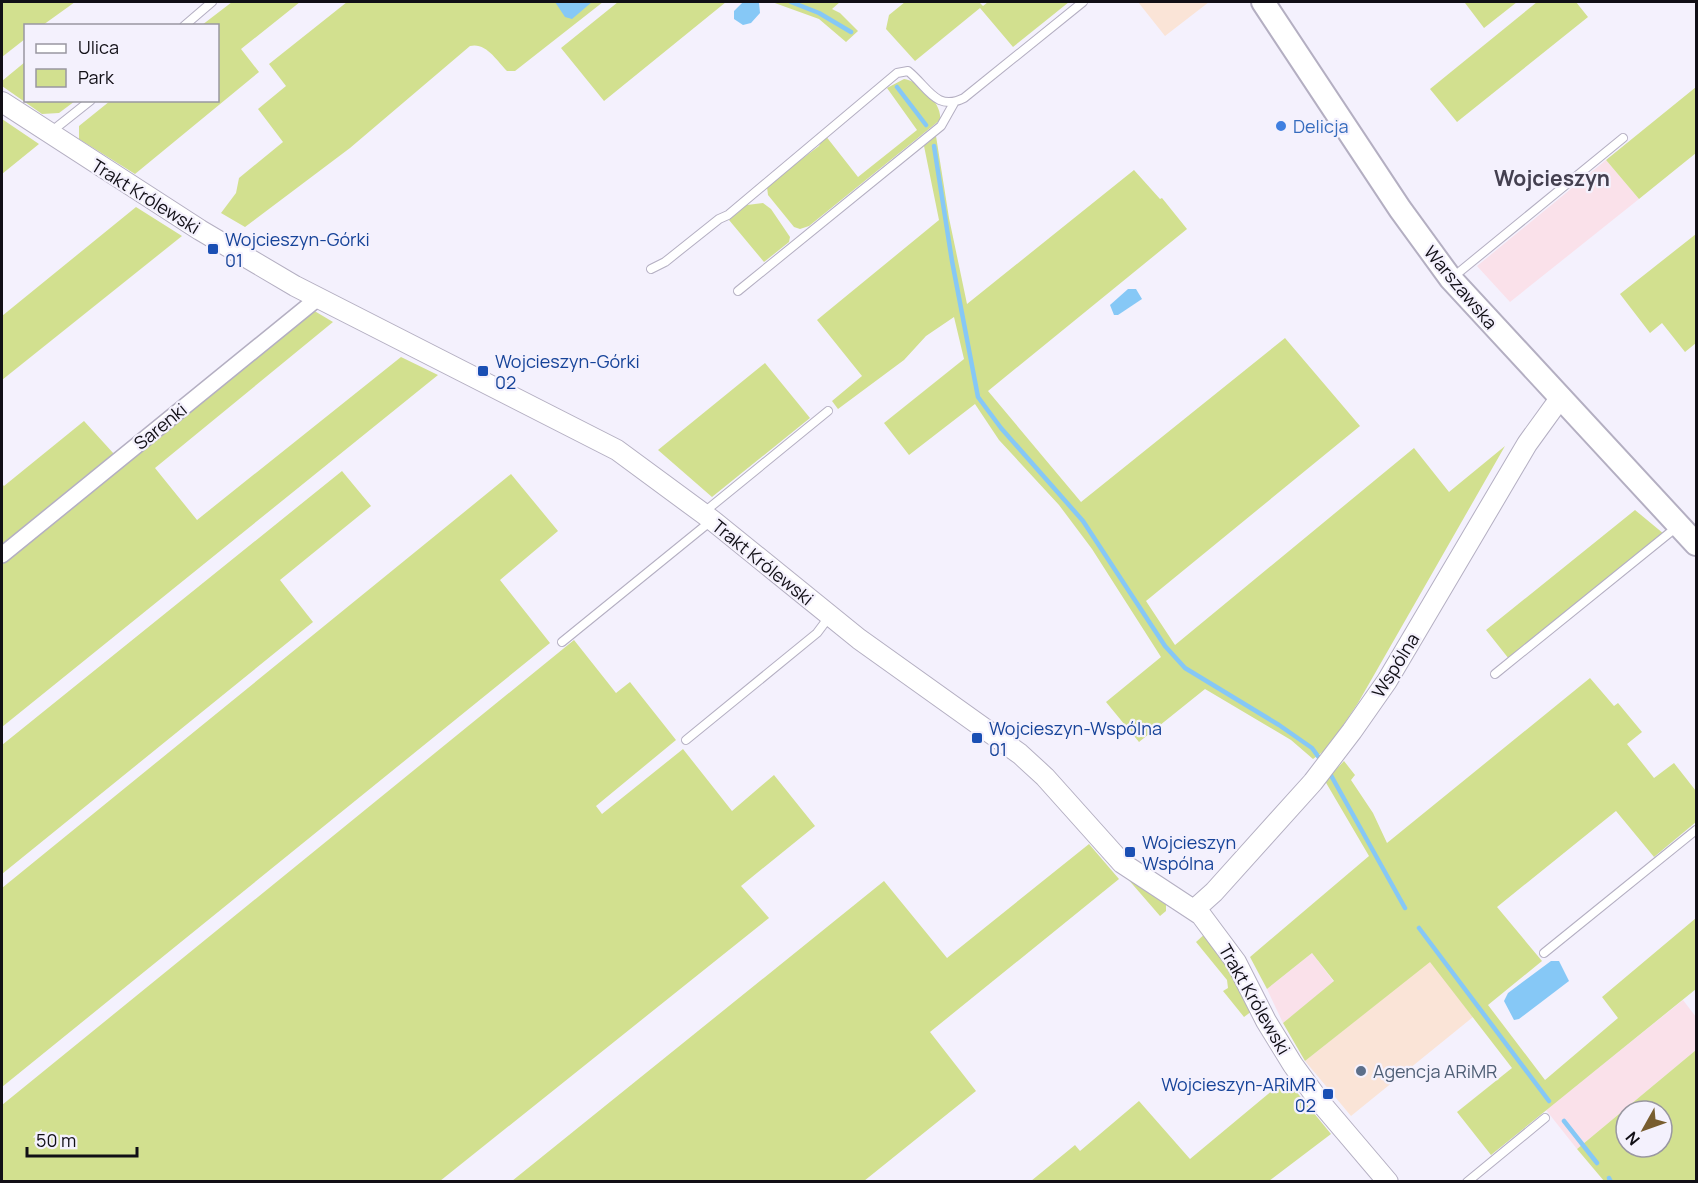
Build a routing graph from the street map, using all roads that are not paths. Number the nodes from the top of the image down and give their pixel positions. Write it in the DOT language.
graph roads {
  1 [pos="212,2"];
  2 [pos="1083,2"];
  3 [pos="1263,2"];
  4 [pos="186,24"];
  5 [pos="2,102"];
  6 [pos="88,102"];
  7 [pos="954,103"];
  8 [pos="48,134"];
  9 [pos="1623,138"];
  10 [pos="651,269"];
  11 [pos="1451,279"];
  12 [pos="738,291"];
  13 [pos="318,297"];
  14 [pos="1561,397"];
  15 [pos="828,411"];
  16 [pos="707,517"];
  17 [pos="1679,525"];
  18 [pos="1696,544"];
  19 [pos="2,555"];
  20 [pos="830,616"];
  21 [pos="562,642"];
  22 [pos="1495,674"];
  23 [pos="686,740"];
  24 [pos="1696,830"];
  25 [pos="1195,909"];
  26 [pos="1544,953"];
  27 [pos="1545,1118"];
  28 [pos="1388,1182"];
  29 [pos="1467,1182"];
  1 -- 4 [label="lane"];
  2 -- 7 [label="lane"];
  3 -- 11 [label="main road, Warszawska"];
  5 -- 8 [label="street, Trakt Królewski"];
  6 -- 8 [label="lane"];
  7 -- 10 [label="lane"];
  7 -- 12 [label="lane"];
  8 -- 13 [label="street, Trakt Królewski"];
  9 -- 11 [label="lane"];
  11 -- 14 [label="main road, Warszawska"];
  13 -- 16 [label="street, Trakt Królewski"];
  13 -- 19 [label="street, Sarenki"];
  14 -- 17 [label="main road, Warszawska"];
  14 -- 25 [label="street, Wspólna"];
  15 -- 16 [label="lane"];
  16 -- 20 [label="street, Trakt Królewski"];
  16 -- 21 [label="lane"];
  17 -- 18 [label="main road, Warszawska"];
  17 -- 22 [label="lane"];
  20 -- 23 [label="lane"];
  20 -- 25 [label="street, Trakt Królewski"];
  24 -- 26 [label="lane"];
  25 -- 28 [label="street, Trakt Królewski"];
  27 -- 29 [label="lane"];
}
